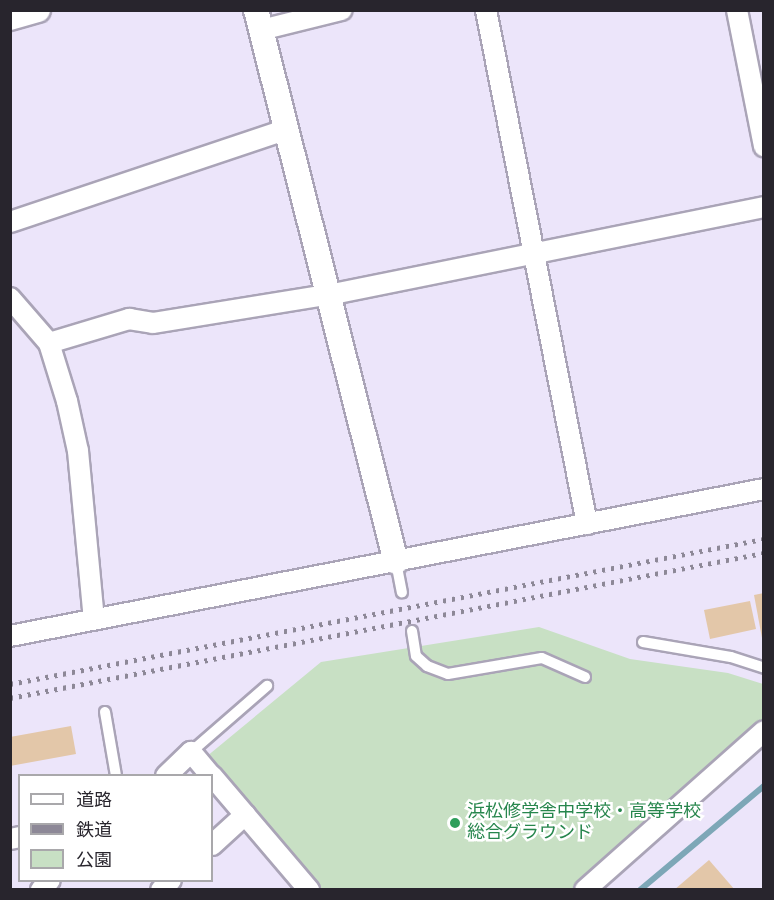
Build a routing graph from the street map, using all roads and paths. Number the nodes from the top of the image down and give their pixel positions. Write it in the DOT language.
graph roads {
  1 [pos="38,10"];
  2 [pos="342,10"];
  3 [pos="486,10"];
  4 [pos="737,10"];
  5 [pos="10,18"];
  6 [pos="258,20"];
  7 [pos="285,130"];
  8 [pos="764,146"];
  9 [pos="764,207"];
  10 [pos="10,222"];
  11 [pos="533,253"];
  12 [pos="328,292"];
  13 [pos="10,298"];
  14 [pos="49,343"];
  15 [pos="764,489"];
  16 [pos="587,524"];
  17 [pos="396,562"];
  18 [pos="402,592"];
  19 [pos="94,619"];
  20 [pos="412,631"];
  21 [pos="10,636"];
  22 [pos="643,642"];
  23 [pos="764,668"];
  24 [pos="585,677"];
  25 [pos="267,686"];
  26 [pos="105,712"];
  27 [pos="764,731"];
  28 [pos="191,752"];
  29 [pos="116,774"];
  30 [pos="168,774"];
  31 [pos="209,774"];
  32 [pos="213,778"];
  33 [pos="245,815"];
  34 [pos="213,844"];
  35 [pos="309,890"];
  36 [pos="585,890"];
  1 -- 5 [label="street"];
  2 -- 6 [label="street"];
  3 -- 11 [label="street"];
  4 -- 8 [label="street"];
  6 -- 7 [label="street"];
  7 -- 10 [label="street"];
  7 -- 12 [label="street"];
  9 -- 11 [label="street"];
  11 -- 12 [label="street"];
  11 -- 16 [label="street"];
  12 -- 14 [label="street"];
  12 -- 17 [label="street"];
  13 -- 14 [label="street"];
  14 -- 19 [label="street"];
  15 -- 16 [label="street"];
  16 -- 17 [label="street"];
  17 -- 18 [label="lane"];
  17 -- 19 [label="street"];
  19 -- 21 [label="street"];
  20 -- 24 [label="lane"];
  22 -- 23 [label="lane"];
  25 -- 28 [label="lane"];
  26 -- 29 [label="lane"];
  27 -- 36 [label="street"];
  28 -- 30 [label="street"];
  28 -- 31 [label="street"];
  32 -- 33 [label="street"];
  33 -- 34 [label="street"];
  33 -- 35 [label="street"];
}
